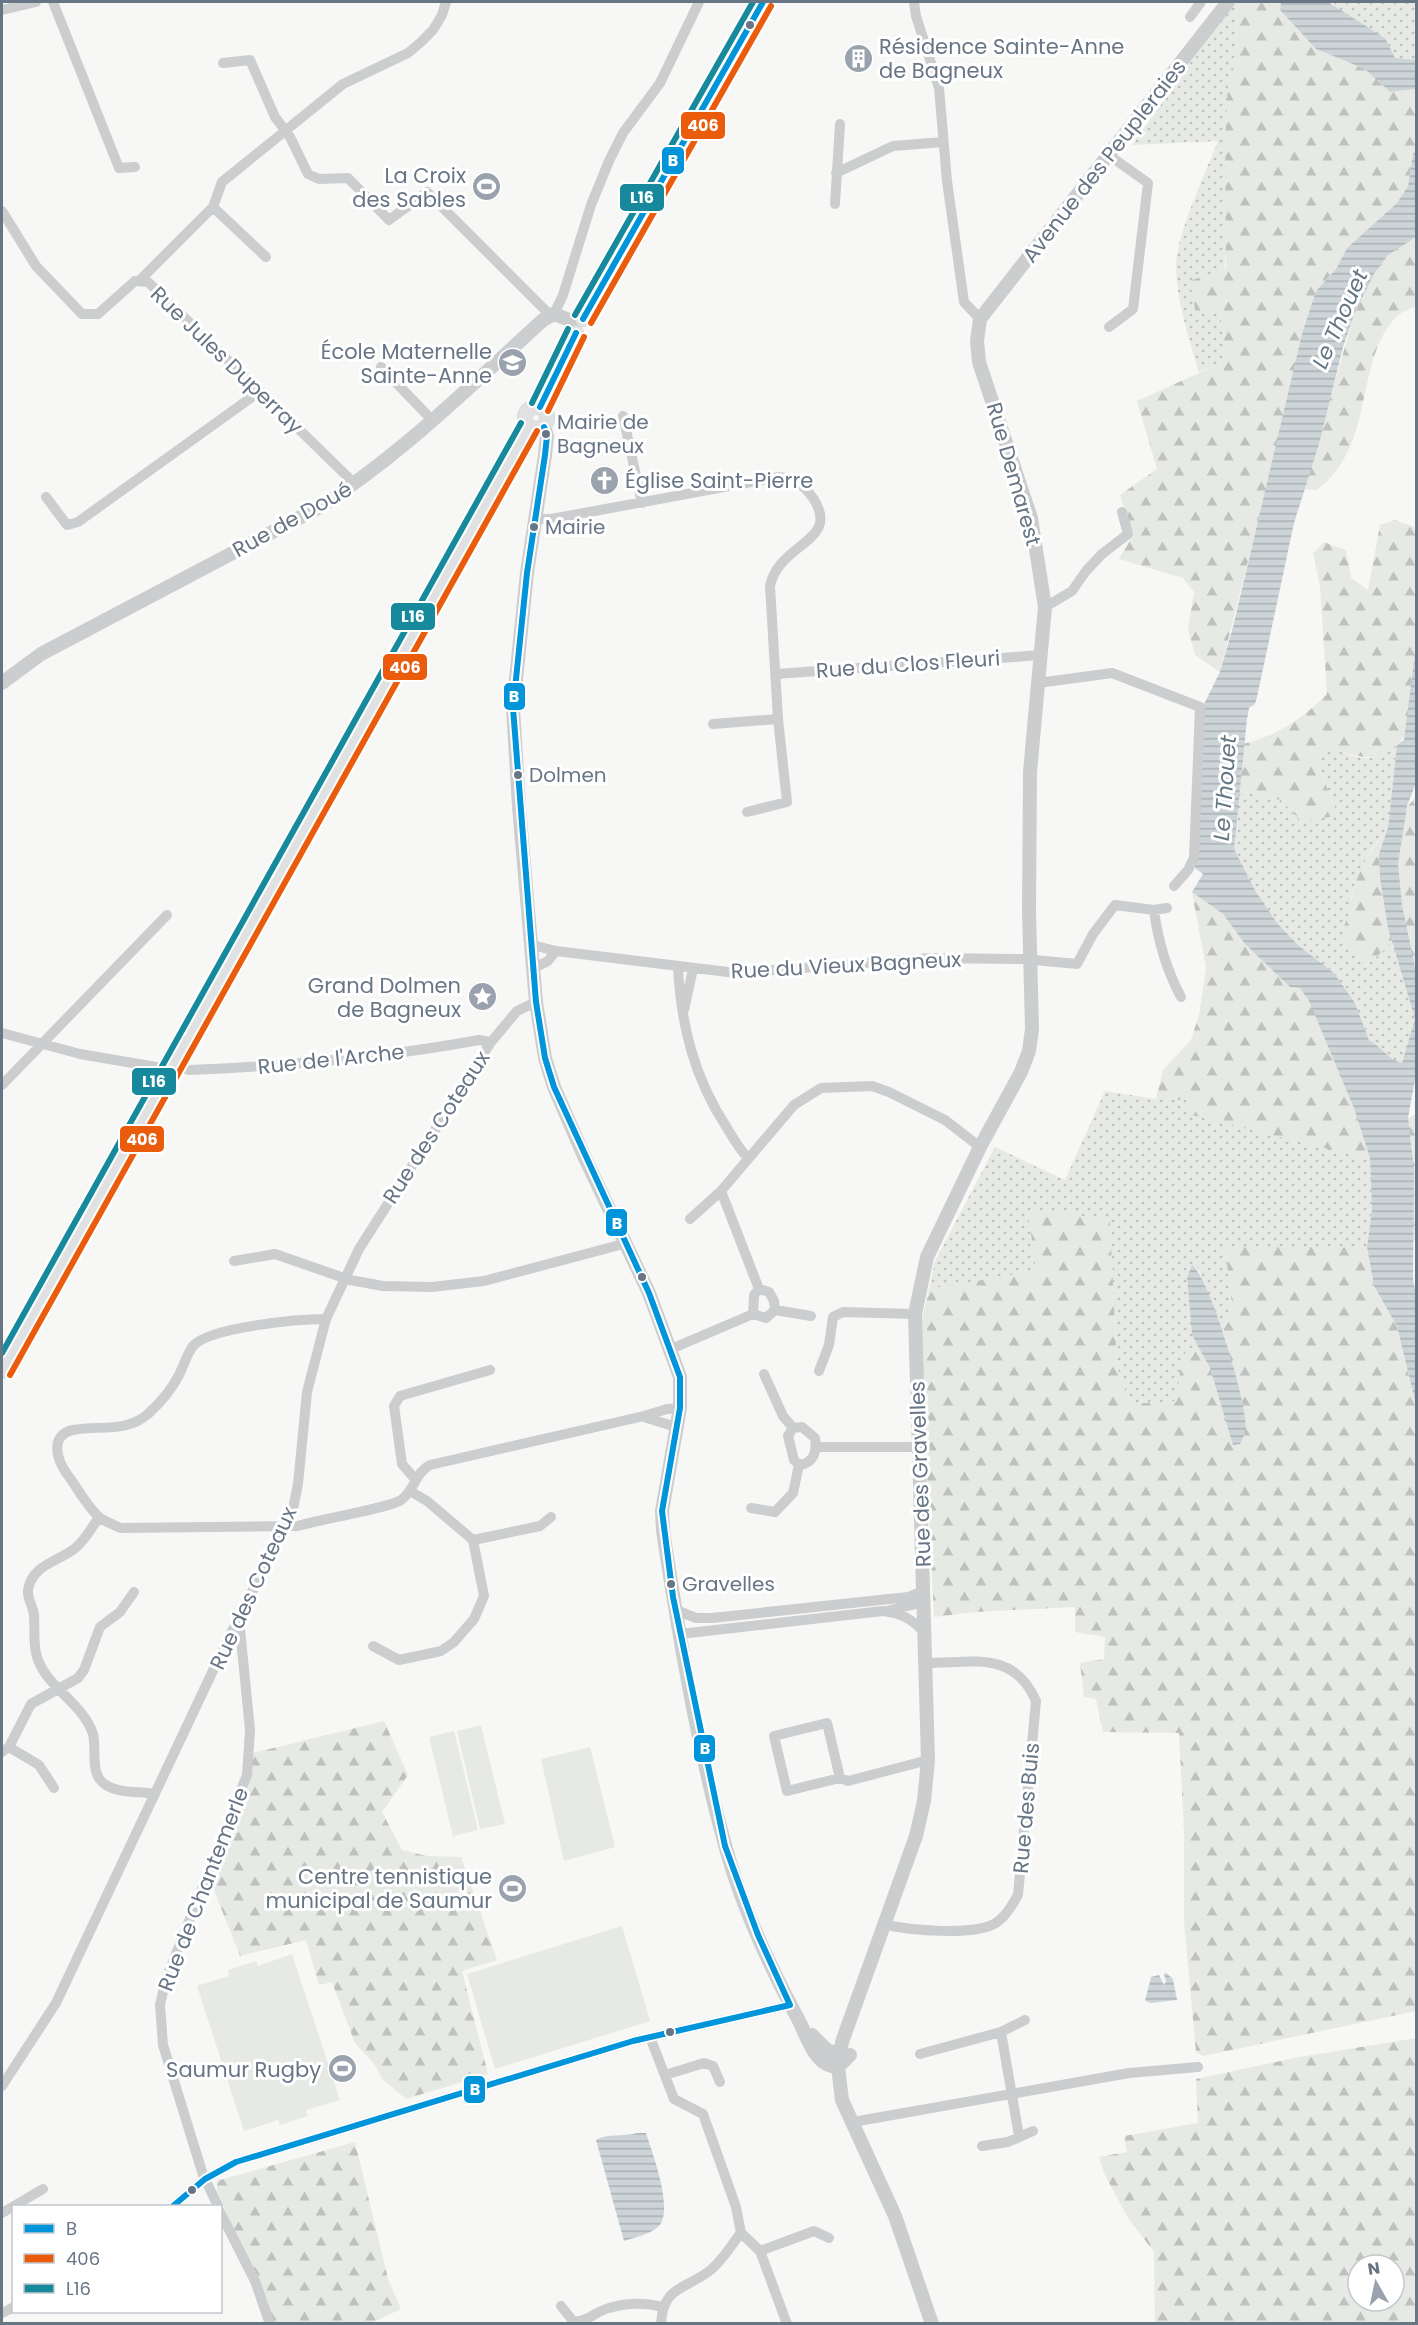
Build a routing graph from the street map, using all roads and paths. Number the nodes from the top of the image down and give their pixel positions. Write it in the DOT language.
graph roads {
  1 [pos="36,2"];
  2 [pos="53,2"];
  3 [pos="446,2"];
  4 [pos="699,2"];
  5 [pos="763,2"];
  6 [pos="914,2"];
  7 [pos="1202,2"];
  8 [pos="1228,2"];
  9 [pos="2,10"];
  10 [pos="1190,16"];
  11 [pos="223,63"];
  12 [pos="840,124"];
  13 [pos="285,131"];
  14 [pos="943,142"];
  15 [pos="1110,156"];
  16 [pos="135,167"];
  17 [pos="836,173"];
  18 [pos="835,204"];
  19 [pos="213,207"];
  20 [pos="2,211"];
  21 [pos="266,257"];
  22 [pos="140,280"];
  23 [pos="554,314"];
  24 [pos="980,319"];
  25 [pos="577,325"];
  26 [pos="1109,327"];
  27 [pos="381,367"];
  28 [pos="259,392"];
  29 [pos="623,416"];
  30 [pos="432,420"];
  31 [pos="536,427"];
  32 [pos="355,484"];
  33 [pos="46,497"];
  34 [pos="642,503"];
  35 [pos="1122,512"];
  36 [pos="534,519"];
  37 [pos="1045,607"];
  38 [pos="1041,655"];
  39 [pos="776,674"];
  40 [pos="2,683"];
  41 [pos="1038,683"];
  42 [pos="778,719"];
  43 [pos="713,724"];
  44 [pos="747,812"];
  45 [pos="1174,886"];
  46 [pos="1167,908"];
  47 [pos="1154,910"];
  48 [pos="167,915"];
  49 [pos="532,945"];
  50 [pos="556,951"];
  51 [pos="1029,960"];
  52 [pos="678,966"];
  53 [pos="534,968"];
  54 [pos="693,969"];
  55 [pos="1181,997"];
  56 [pos="536,1002"];
  57 [pos="684,1011"];
  58 [pos="2,1033"];
  59 [pos="491,1042"];
  60 [pos="40,1045"];
  61 [pos="170,1067"];
  62 [pos="2,1085"];
  63 [pos="980,1147"];
  64 [pos="748,1158"];
  65 [pos="721,1191"];
  66 [pos="690,1219"];
  67 [pos="627,1243"];
  68 [pos="234,1261"];
  69 [pos="345,1278"];
  70 [pos="759,1289"];
  71 [pos="775,1310"];
  72 [pos="753,1314"];
  73 [pos="915,1314"];
  74 [pos="811,1316"];
  75 [pos="326,1319"];
  76 [pos="671,1349"];
  77 [pos="490,1370"];
  78 [pos="2,1371"];
  79 [pos="819,1371"];
  80 [pos="764,1374"];
  81 [pos="680,1408"];
  82 [pos="644,1416"];
  83 [pos="676,1427"];
  84 [pos="793,1428"];
  85 [pos="816,1447"];
  86 [pos="918,1447"];
  87 [pos="799,1465"];
  88 [pos="415,1479"];
  89 [pos="410,1491"];
  90 [pos="752,1508"];
  91 [pos="293,1509"];
  92 [pos="99,1517"];
  93 [pos="551,1517"];
  94 [pos="324,1518"];
  95 [pos="286,1525"];
  96 [pos="473,1540"];
  97 [pos="134,1592"];
  98 [pos="925,1596"];
  99 [pos="676,1610"];
  100 [pos="883,1611"];
  101 [pos="239,1618"];
  102 [pos="712,1618"];
  103 [pos="680,1629"];
  104 [pos="925,1634"];
  105 [pos="226,1643"];
  106 [pos="373,1646"];
  107 [pos="242,1656"];
  108 [pos="217,1663"];
  109 [pos="926,1663"];
  110 [pos="243,1670"];
  111 [pos="61,1688"];
  112 [pos="5,1749"];
  113 [pos="928,1760"];
  114 [pos="840,1778"];
  115 [pos="54,1788"];
  116 [pos="155,1794"];
  117 [pos="885,1925"];
  118 [pos="794,2011"];
  119 [pos="1025,2020"];
  120 [pos="1001,2032"];
  121 [pos="650,2037"];
  122 [pos="920,2054"];
  123 [pos="841,2061"];
  124 [pos="1198,2067"];
  125 [pos="665,2075"];
  126 [pos="720,2082"];
  127 [pos="2,2086"];
  128 [pos="1011,2094"];
  129 [pos="853,2122"];
  130 [pos="1033,2131"];
  131 [pos="1019,2136"];
  132 [pos="982,2146"];
  133 [pos="205,2179"];
  134 [pos="43,2189"];
  135 [pos="16,2205"];
  136 [pos="175,2205"];
  137 [pos="218,2205"];
  138 [pos="222,2216"];
  139 [pos="741,2233"];
  140 [pos="829,2238"];
  141 [pos="760,2251"];
  142 [pos="561,2306"];
  143 [pos="662,2307"];
  144 [pos="928,2323"];
  145 [pos="270,2324"];
  146 [pos="661,2324"];
  147 [pos="787,2324"];
  1 -- 9 [label="street"];
  2 -- 16 [label="street"];
  3 -- 13 [label="street"];
  4 -- 23 [label="street"];
  5 -- 25 [label="main road"];
  6 -- 14 [label="street"];
  7 -- 10 [label="street"];
  8 -- 15 [label="street, Avenue des Peupleraies"];
  11 -- 13 [label="street"];
  12 -- 17 [label="street"];
  13 -- 19 [label="street"];
  13 -- 23 [label="street"];
  14 -- 17 [label="street"];
  14 -- 24 [label="street"];
  15 -- 24 [label="street, Avenue des Peupleraies"];
  15 -- 26 [label="street"];
  17 -- 18 [label="street"];
  19 -- 21 [label="street"];
  19 -- 22 [label="street"];
  20 -- 22 [label="street, Rue Jules Duperray"];
  22 -- 28 [label="street, Rue Jules Duperray"];
  23 -- 25 [label="street"];
  23 -- 30 [label="street, Rue de Doué"];
  24 -- 37 [label="street, Rue Demarest"];
  25 -- 31 [label="main road"];
  27 -- 30 [label="street"];
  28 -- 32 [label="street, Rue Jules Duperray"];
  28 -- 33 [label="street"];
  29 -- 34 [label="street"];
  30 -- 32 [label="street, Rue de Doué"];
  31 -- 36 [label="street"];
  31 -- 61 [label="main road"];
  32 -- 40 [label="street, Rue de Doué"];
  34 -- 36 [label="street"];
  34 -- 39 [label="street"];
  35 -- 37 [label="street"];
  36 -- 49 [label="street"];
  37 -- 38 [label="street, Rue Demarest"];
  38 -- 39 [label="street, Rue du Clos Fleuri"];
  38 -- 41 [label="street, Rue Demarest"];
  39 -- 42 [label="street"];
  41 -- 45 [label="street"];
  41 -- 51 [label="street, Rue Demarest"];
  42 -- 43 [label="street"];
  42 -- 44 [label="street"];
  46 -- 47 [label="street"];
  47 -- 51 [label="street, Rue du Vieux Bagneux"];
  47 -- 55 [label="street"];
  48 -- 60 [label="street"];
  49 -- 50 [label="street, Rue du Vieux Bagneux"];
  49 -- 53 [label="street"];
  50 -- 52 [label="street, Rue du Vieux Bagneux"];
  50 -- 53 [label="street"];
  51 -- 54 [label="street, Rue du Vieux Bagneux"];
  51 -- 63 [label="street, Rue des Gravelles"];
  52 -- 54 [label="street, Rue du Vieux Bagneux"];
  52 -- 57 [label="street"];
  53 -- 56 [label="street"];
  54 -- 57 [label="street"];
  56 -- 59 [label="street, Rue des Coteaux"];
  56 -- 67 [label="street"];
  57 -- 64 [label="street"];
  58 -- 60 [label="street, Rue de l'Arche"];
  59 -- 61 [label="street, Rue de l'Arche"];
  59 -- 69 [label="street, Rue des Coteaux"];
  60 -- 61 [label="street, Rue de l'Arche"];
  60 -- 62 [label="street"];
  61 -- 78 [label="main road"];
  63 -- 64 [label="street"];
  63 -- 73 [label="street, Rue des Gravelles"];
  64 -- 65 [label="street"];
  65 -- 66 [label="street"];
  65 -- 70 [label="street"];
  67 -- 69 [label="street"];
  67 -- 76 [label="street"];
  68 -- 69 [label="street"];
  69 -- 75 [label="street, Rue des Coteaux"];
  70 -- 71 [label="street"];
  70 -- 72 [label="street"];
  71 -- 72 [label="street"];
  71 -- 74 [label="street"];
  72 -- 76 [label="street"];
  73 -- 79 [label="street"];
  73 -- 86 [label="street, Rue des Gravelles"];
  75 -- 91 [label="street, Rue des Coteaux"];
  75 -- 92 [label="street"];
  76 -- 81 [label="street"];
  77 -- 88 [label="street"];
  80 -- 84 [label="street"];
  81 -- 82 [label="street"];
  81 -- 83 [label="street"];
  82 -- 83 [label="street"];
  82 -- 88 [label="street"];
  83 -- 99 [label="street"];
  84 -- 85 [label="street"];
  84 -- 87 [label="street"];
  85 -- 86 [label="street"];
  85 -- 87 [label="street"];
  86 -- 98 [label="street, Rue des Gravelles"];
  87 -- 90 [label="street"];
  88 -- 89 [label="street"];
  89 -- 94 [label="street"];
  89 -- 96 [label="street"];
  91 -- 94 [label="street"];
  91 -- 95 [label="street, Rue des Coteaux"];
  92 -- 95 [label="street"];
  92 -- 111 [label="street"];
  93 -- 96 [label="street"];
  94 -- 95 [label="street"];
  95 -- 101 [label="street, Rue des Coteaux"];
  96 -- 106 [label="street"];
  97 -- 111 [label="street"];
  98 -- 100 [label="street"];
  98 -- 102 [label="street"];
  98 -- 104 [label="street, Rue des Gravelles"];
  99 -- 102 [label="street"];
  99 -- 103 [label="street"];
  100 -- 103 [label="street"];
  100 -- 104 [label="street"];
  101 -- 105 [label="street, Rue des Coteaux"];
  101 -- 107 [label="street, Rue de Chantemerle"];
  102 -- 103 [label="street"];
  103 -- 118 [label="street"];
  104 -- 109 [label="street, Rue des Gravelles"];
  105 -- 107 [label="street"];
  105 -- 108 [label="street, Rue des Coteaux"];
  105 -- 110 [label="street, Rue de Chantemerle"];
  107 -- 110 [label="street, Rue de Chantemerle"];
  108 -- 110 [label="street"];
  108 -- 116 [label="street, Rue des Coteaux"];
  109 -- 113 [label="street, Rue des Gravelles"];
  109 -- 117 [label="street, Rue des Buis"];
  110 -- 133 [label="street, Rue de Chantemerle"];
  111 -- 112 [label="street"];
  111 -- 116 [label="street"];
  112 -- 115 [label="street"];
  113 -- 114 [label="street"];
  113 -- 117 [label="street, Rue des Gravelles"];
  114 -- 114 [label="street"];
  116 -- 127 [label="street, Rue des Coteaux"];
  117 -- 123 [label="street, Rue des Gravelles"];
  118 -- 121 [label="street"];
  118 -- 123 [label="street"];
  119 -- 120 [label="street"];
  120 -- 122 [label="street"];
  120 -- 128 [label="street"];
  121 -- 125 [label="street"];
  121 -- 133 [label="street"];
  123 -- 129 [label="street, Rue des Gravelles"];
  124 -- 128 [label="street"];
  125 -- 126 [label="street"];
  125 -- 139 [label="street"];
  128 -- 129 [label="street"];
  128 -- 131 [label="street"];
  129 -- 144 [label="street, Rue des Gravelles"];
  130 -- 131 [label="street"];
  131 -- 132 [label="street"];
  133 -- 136 [label="street"];
  133 -- 137 [label="street, Rue de Chantemerle"];
  134 -- 135 [label="street"];
  138 -- 145 [label="street"];
  139 -- 141 [label="street"];
  139 -- 143 [label="street"];
  140 -- 141 [label="street"];
  141 -- 147 [label="street"];
  142 -- 143 [label="street"];
  143 -- 146 [label="street"];
}
